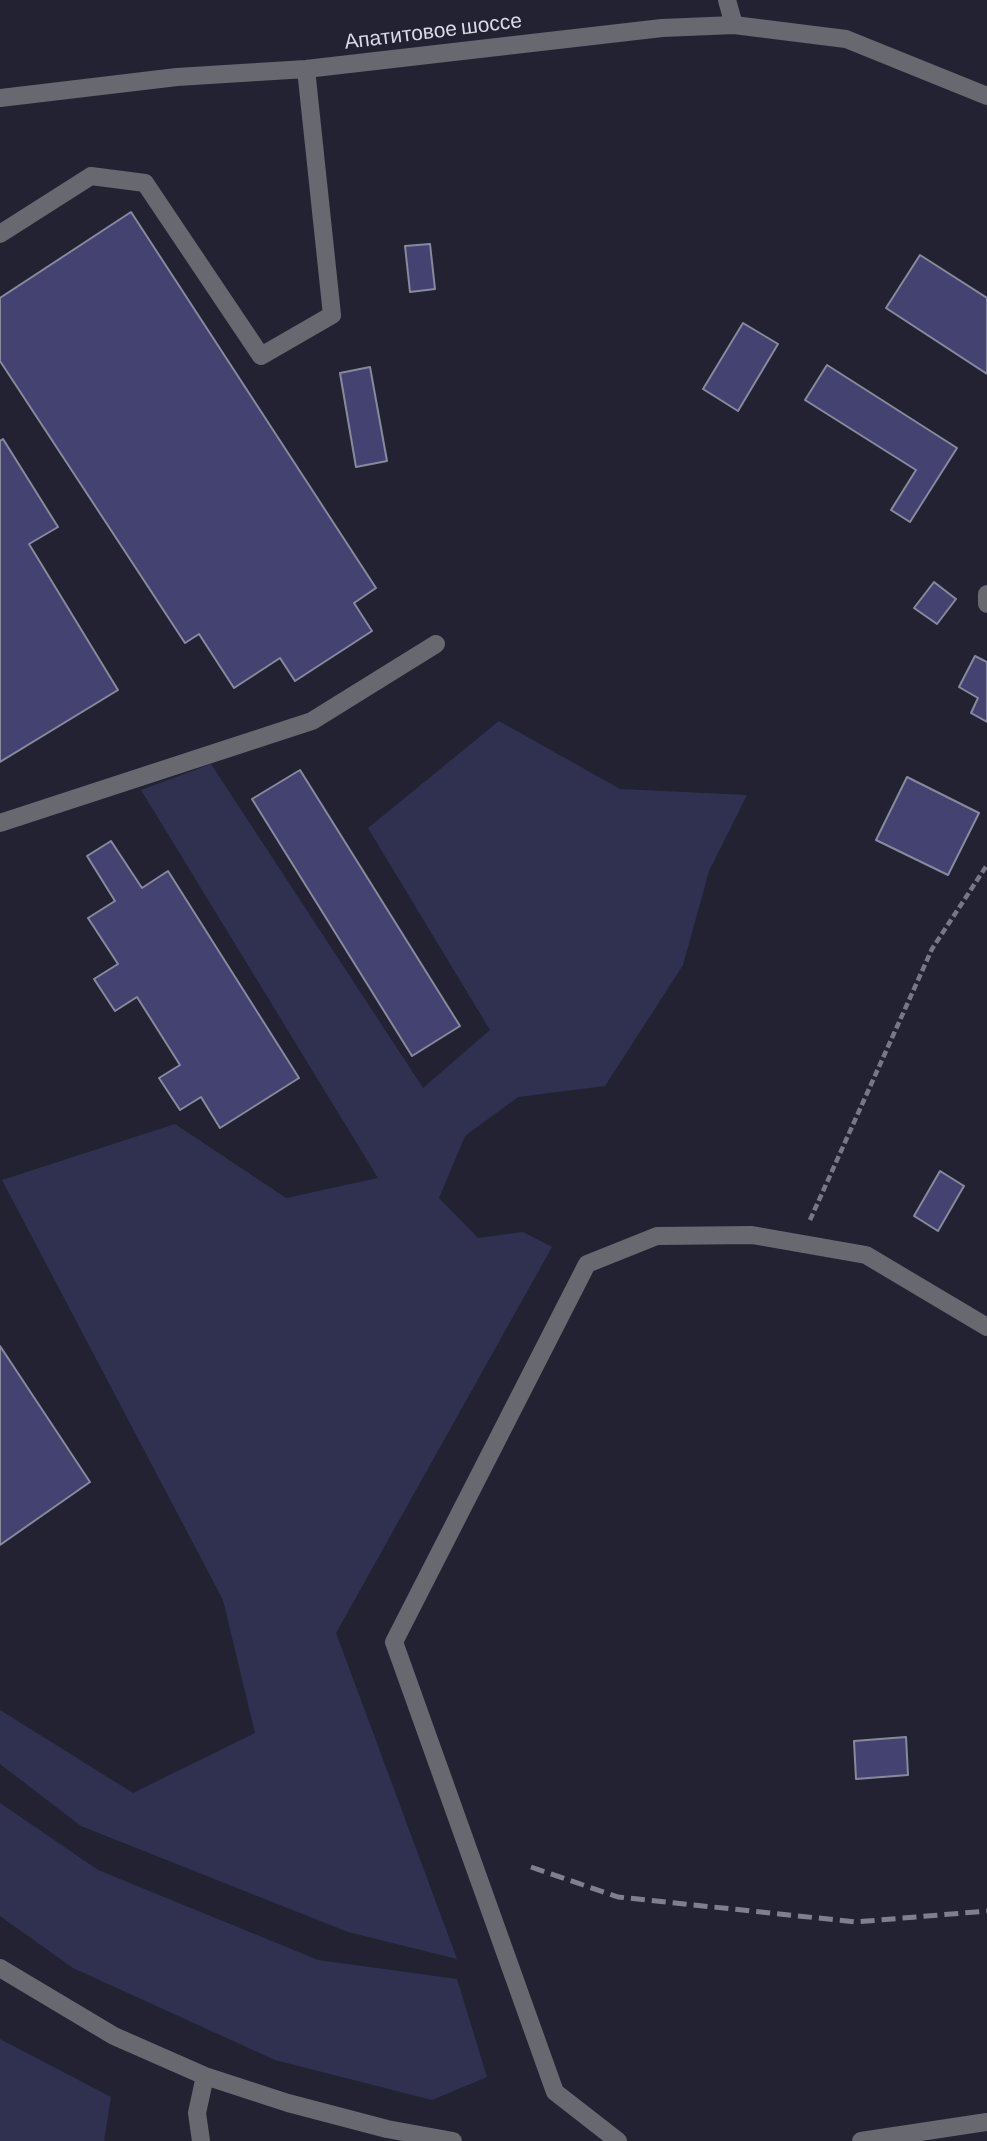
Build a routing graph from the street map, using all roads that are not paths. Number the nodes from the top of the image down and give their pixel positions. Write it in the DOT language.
graph roads {
  1 [pos="727,0"];
  2 [pos="734,25"];
  3 [pos="306,69"];
  4 [pos="987,96"];
  5 [pos="0,98"];
  6 [pos="0,234"];
  7 [pos="987,594"];
  8 [pos="987,604"];
  9 [pos="436,644"];
  10 [pos="0,823"];
  11 [pos="987,1327"];
  12 [pos="1,1971"];
  13 [pos="205,2076"];
  14 [pos="987,2122"];
  15 [pos="201,2141"];
  16 [pos="453,2141"];
  17 [pos="618,2141"];
  18 [pos="861,2141"];
  1 -- 2 [label="street"];
  2 -- 3 [label="street, Апатитовое шоссе"];
  2 -- 4 [label="street, Апатитовое шоссе"];
  3 -- 5 [label="street, Апатитовое шоссе"];
  3 -- 6 [label="street"];
  7 -- 8 [label="street"];
  9 -- 10 [label="street"];
  11 -- 17 [label="street"];
  12 -- 13 [label="street"];
  13 -- 15 [label="street"];
  13 -- 16 [label="street"];
  14 -- 18 [label="street"];
}
